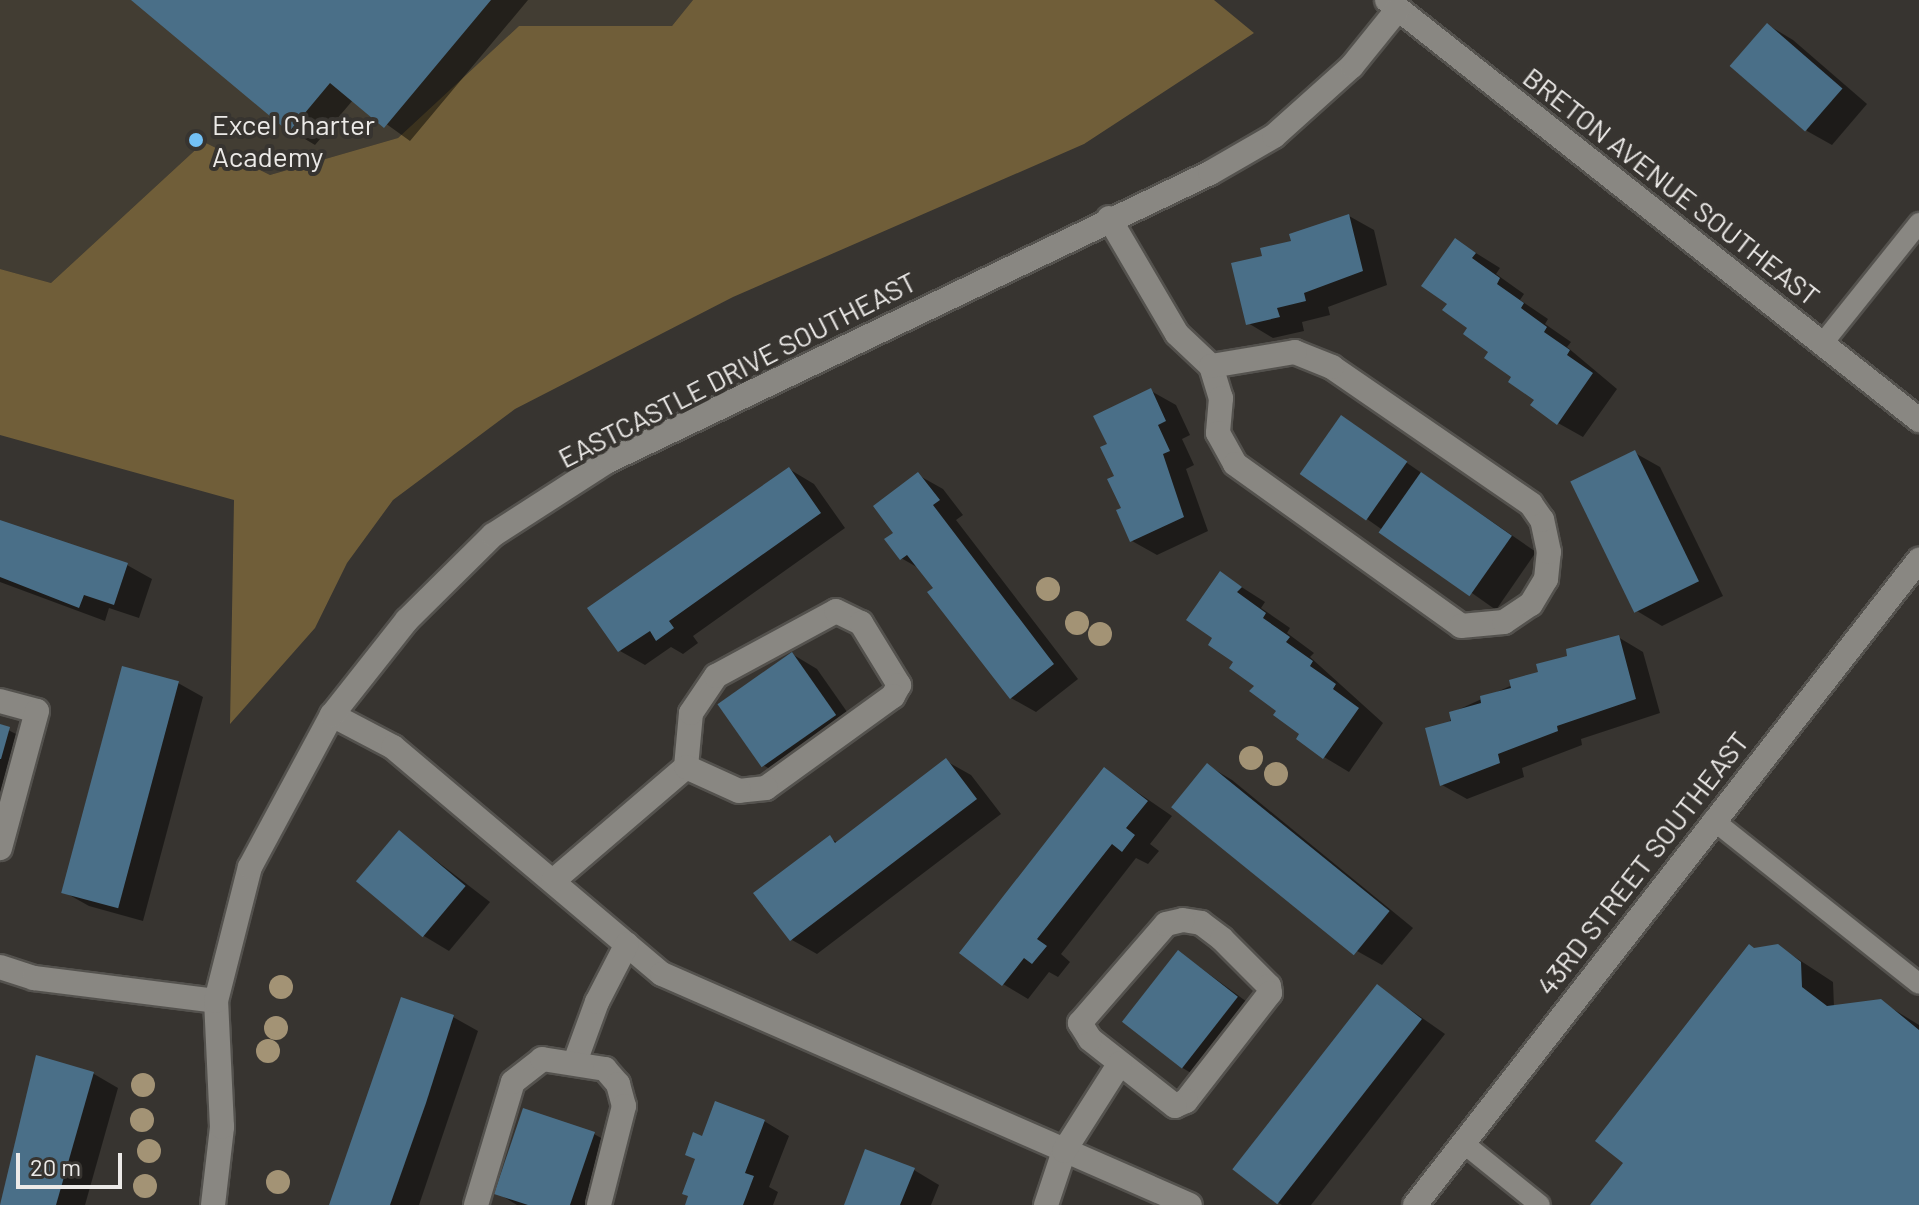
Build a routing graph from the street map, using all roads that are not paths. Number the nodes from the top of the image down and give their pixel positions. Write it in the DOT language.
graph roads {
  1 [pos="1397,3"];
  2 [pos="1109,218"];
  3 [pos="1919,223"];
  4 [pos="1823,343"];
  5 [pos="1211,366"];
  6 [pos="1919,420"];
  7 [pos="1919,560"];
  8 [pos="0,701"];
  9 [pos="332,715"];
  10 [pos="686,767"];
  11 [pos="1713,820"];
  12 [pos="0,848"];
  13 [pos="553,881"];
  14 [pos="627,944"];
  15 [pos="0,967"];
  16 [pos="1919,984"];
  17 [pos="216,1001"];
  18 [pos="575,1062"];
  19 [pos="1120,1063"];
  20 [pos="1462,1142"];
  21 [pos="1064,1151"];
  22 [pos="213,1205"];
  23 [pos="476,1205"];
  24 [pos="599,1205"];
  25 [pos="1046,1205"];
  26 [pos="1190,1205"];
  27 [pos="1415,1205"];
  28 [pos="1540,1205"];
  1 -- 2 [label="street, EASTCASTLE DRIVE SOUTHEAST"];
  1 -- 4 [label="street, BRETON AVENUE SOUTHEAST"];
  2 -- 5 [label="street"];
  2 -- 9 [label="street, EASTCASTLE DRIVE SOUTHEAST"];
  3 -- 4 [label="lane"];
  4 -- 6 [label="street, BRETON AVENUE SOUTHEAST"];
  5 -- 5 [label="street"];
  7 -- 11 [label="street, 43RD STREET SOUTHEAST"];
  8 -- 12 [label="street"];
  9 -- 13 [label="street"];
  9 -- 17 [label="street, EASTCASTLE DRIVE SOUTHEAST"];
  10 -- 10 [label="street"];
  10 -- 13 [label="street"];
  11 -- 16 [label="lane"];
  11 -- 20 [label="street, 43RD STREET SOUTHEAST"];
  13 -- 14 [label="street"];
  14 -- 18 [label="street"];
  14 -- 21 [label="street"];
  15 -- 17 [label="street"];
  17 -- 22 [label="street, EASTCASTLE DRIVE SOUTHEAST"];
  18 -- 23 [label="street"];
  18 -- 24 [label="street"];
  19 -- 19 [label="street"];
  19 -- 21 [label="street"];
  20 -- 27 [label="street, 43RD STREET SOUTHEAST"];
  20 -- 28 [label="lane"];
  21 -- 25 [label="street"];
  21 -- 26 [label="street"];
}
